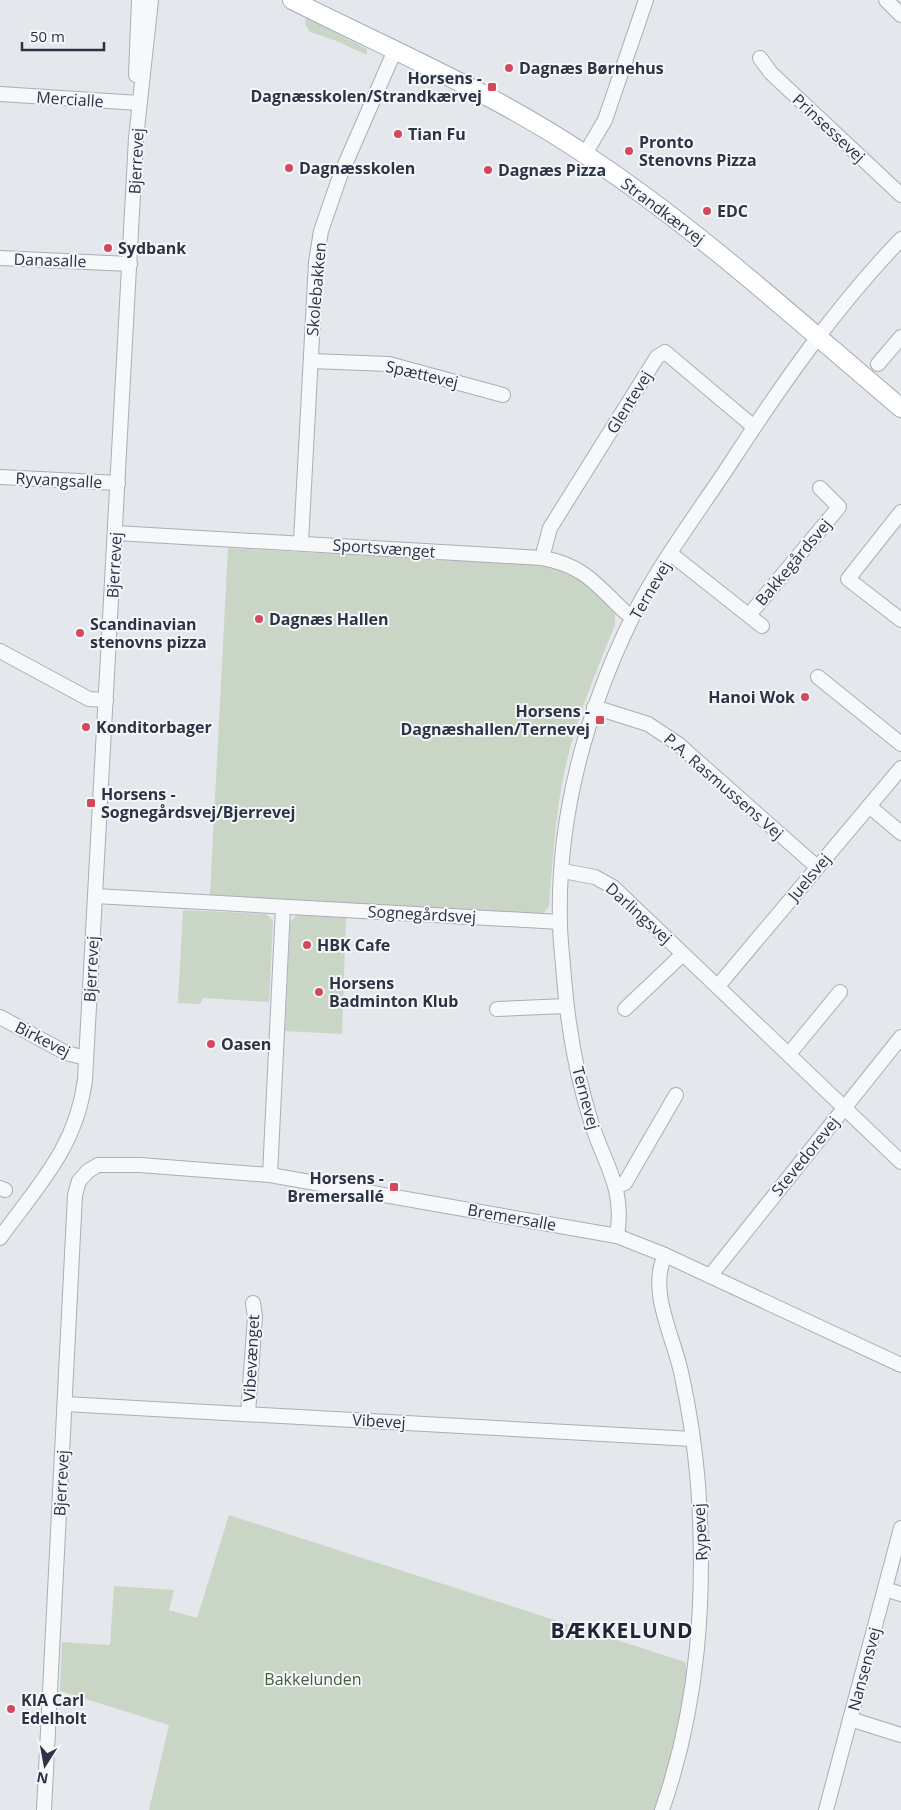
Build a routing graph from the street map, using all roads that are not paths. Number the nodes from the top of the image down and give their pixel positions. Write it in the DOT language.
graph roads {
  1 [pos="139,0"];
  2 [pos="151,0"];
  3 [pos="292,0"];
  4 [pos="646,0"];
  5 [pos="886,0"];
  6 [pos="901,15"];
  7 [pos="395,50"];
  8 [pos="760,58"];
  9 [pos="0,94"];
  10 [pos="139,103"];
  11 [pos="585,154"];
  12 [pos="901,195"];
  13 [pos="901,239"];
  14 [pos="0,258"];
  15 [pos="130,264"];
  16 [pos="817,337"];
  17 [pos="901,337"];
  18 [pos="310,361"];
  19 [pos="878,364"];
  20 [pos="503,394"];
  21 [pos="901,408"];
  22 [pos="754,427"];
  23 [pos="0,477"];
  24 [pos="118,483"];
  25 [pos="820,488"];
  26 [pos="901,512"];
  27 [pos="116,533"];
  28 [pos="301,542"];
  29 [pos="671,554"];
  30 [pos="542,558"];
  31 [pos="749,615"];
  32 [pos="633,616"];
  33 [pos="901,620"];
  34 [pos="762,626"];
  35 [pos="0,651"];
  36 [pos="818,677"];
  37 [pos="106,700"];
  38 [pos="594,707"];
  39 [pos="901,744"];
  40 [pos="901,768"];
  41 [pos="869,806"];
  42 [pos="901,833"];
  43 [pos="817,867"];
  44 [pos="563,871"];
  45 [pos="95,896"];
  46 [pos="283,907"];
  47 [pos="560,922"];
  48 [pos="683,954"];
  49 [pos="718,986"];
  50 [pos="840,992"];
  51 [pos="566,1006"];
  52 [pos="497,1009"];
  53 [pos="625,1009"];
  54 [pos="0,1017"];
  55 [pos="901,1037"];
  56 [pos="789,1054"];
  57 [pos="86,1058"];
  58 [pos="676,1095"];
  59 [pos="844,1107"];
  60 [pos="901,1162"];
  61 [pos="98,1165"];
  62 [pos="270,1175"];
  63 [pos="616,1186"];
  64 [pos="617,1236"];
  65 [pos="0,1238"];
  66 [pos="665,1254"];
  67 [pos="710,1276"];
  68 [pos="253,1303"];
  69 [pos="901,1365"];
  70 [pos="65,1404"];
  71 [pos="248,1413"];
  72 [pos="692,1439"];
  73 [pos="901,1528"];
  74 [pos="886,1589"];
  75 [pos="901,1594"];
  76 [pos="850,1719"];
  77 [pos="901,1735"];
  78 [pos="44,1810"];
  79 [pos="662,1810"];
  80 [pos="826,1810"];
  1 -- 10 [label="street, Bjerrevej"];
  2 -- 10 [label="street, Bjerrevej"];
  3 -- 7 [label="main road, Strandkærvej"];
  4 -- 11 [label="street"];
  5 -- 6 [label="street"];
  7 -- 11 [label="main road, Strandkærvej"];
  7 -- 18 [label="street, Skolebakken"];
  8 -- 12 [label="street, Prinsessevej"];
  9 -- 10 [label="street, Mercialle"];
  10 -- 15 [label="street, Bjerrevej"];
  11 -- 16 [label="main road, Strandkærvej"];
  13 -- 16 [label="street, Ternevej"];
  14 -- 15 [label="street, Danasalle"];
  15 -- 24 [label="street, Bjerrevej"];
  16 -- 21 [label="main road, Strandkærvej"];
  16 -- 22 [label="street, Ternevej"];
  17 -- 19 [label="street"];
  18 -- 20 [label="street, Spættevej"];
  18 -- 28 [label="street, Skolebakken"];
  22 -- 29 [label="street, Ternevej"];
  22 -- 30 [label="street, Glentevej"];
  23 -- 24 [label="street, Ryvangsalle"];
  24 -- 27 [label="street, Bjerrevej"];
  25 -- 31 [label="street, Bakkegårdsvej"];
  26 -- 33 [label="street"];
  27 -- 28 [label="street, Sportsvænget"];
  27 -- 37 [label="street, Bjerrevej"];
  28 -- 30 [label="street, Sportsvænget"];
  29 -- 31 [label="street, Bakkegårdsvej"];
  29 -- 32 [label="street, Ternevej"];
  30 -- 32 [label="street, Sportsvænget"];
  31 -- 34 [label="street, Bakkegårdsvej"];
  32 -- 38 [label="street, Ternevej"];
  35 -- 37 [label="street"];
  36 -- 39 [label="street"];
  37 -- 45 [label="street, Bjerrevej"];
  38 -- 43 [label="street, P.A. Rasmussens Vej"];
  38 -- 44 [label="street, Ternevej"];
  40 -- 41 [label="street, Juelsvej"];
  41 -- 42 [label="street"];
  41 -- 43 [label="street, Juelsvej"];
  43 -- 49 [label="street, Juelsvej"];
  44 -- 47 [label="street, Ternevej"];
  44 -- 48 [label="street, Darlingsvej"];
  45 -- 46 [label="street, Sognegårdsvej"];
  45 -- 57 [label="street, Bjerrevej"];
  46 -- 47 [label="street, Sognegårdsvej"];
  46 -- 62 [label="street"];
  47 -- 51 [label="street, Ternevej"];
  48 -- 49 [label="street, Darlingsvej"];
  48 -- 53 [label="street, Darlingsvej"];
  49 -- 56 [label="street, Darlingsvej"];
  50 -- 56 [label="street"];
  51 -- 52 [label="street"];
  51 -- 63 [label="street, Ternevej"];
  54 -- 57 [label="street, Birkevej"];
  55 -- 59 [label="street, Stevedorevej"];
  56 -- 59 [label="street, Darlingsvej"];
  57 -- 65 [label="street, Bjerrevej"];
  58 -- 63 [label="street"];
  59 -- 60 [label="street, Darlingsvej"];
  59 -- 67 [label="street, Stevedorevej"];
  61 -- 62 [label="street, Bremersalle"];
  61 -- 70 [label="street, Bjerrevej"];
  62 -- 64 [label="street, Bremersalle"];
  63 -- 64 [label="street, Ternevej"];
  64 -- 66 [label="street, Bremersalle"];
  66 -- 67 [label="street, Bremersalle"];
  66 -- 72 [label="street, Rypevej"];
  67 -- 69 [label="street, Bremersalle"];
  68 -- 71 [label="street, Vibevænget"];
  70 -- 71 [label="street, Vibevej"];
  70 -- 78 [label="street, Bjerrevej"];
  71 -- 72 [label="street, Vibevej"];
  72 -- 79 [label="street, Rypevej"];
  73 -- 74 [label="street, Nansensvej"];
  74 -- 75 [label="street"];
  74 -- 76 [label="street, Nansensvej"];
  76 -- 77 [label="street"];
  76 -- 80 [label="street, Nansensvej"];
}
